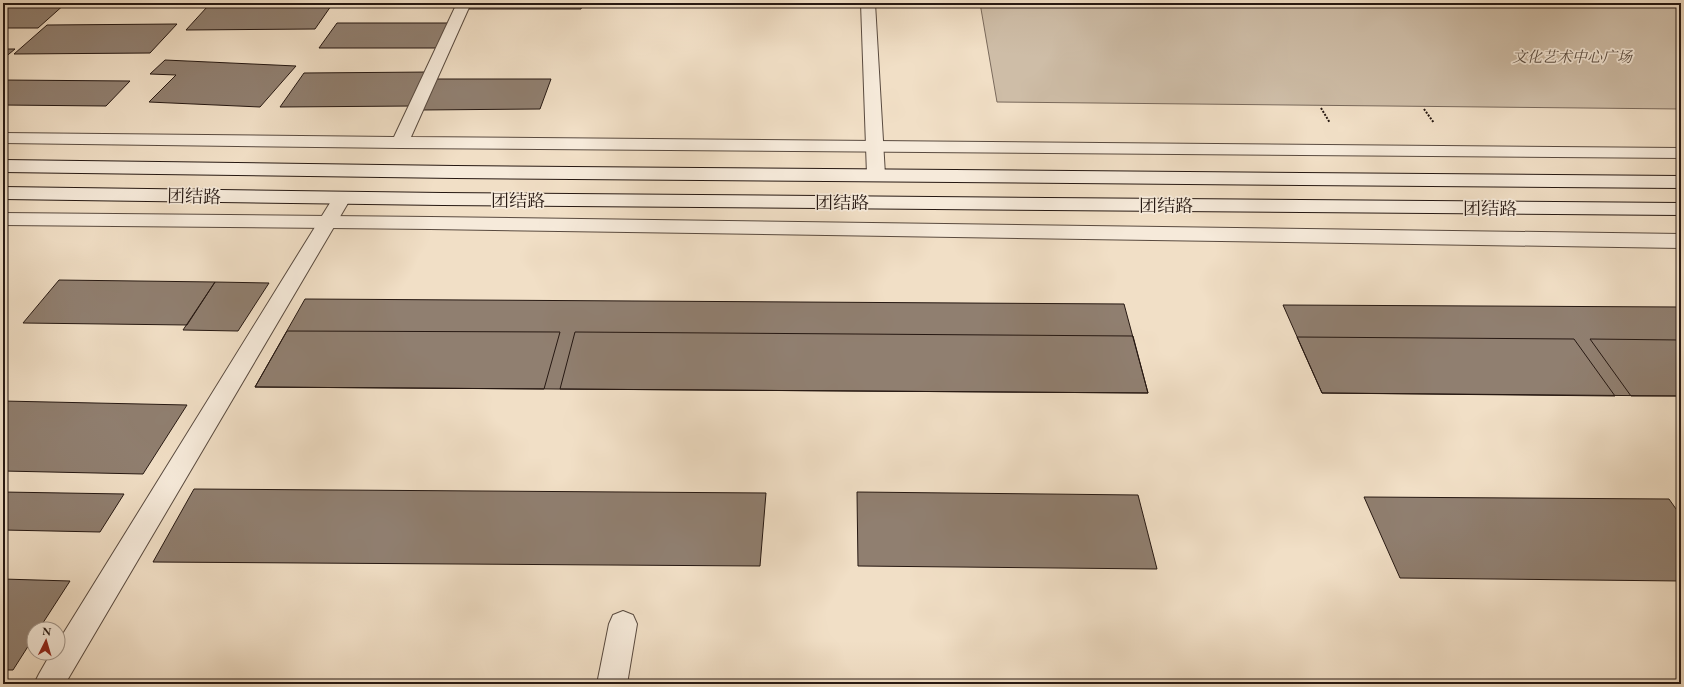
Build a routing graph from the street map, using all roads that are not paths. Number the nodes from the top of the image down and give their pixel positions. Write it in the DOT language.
graph roads {
  1 [pos="464,3"];
  2 [pos="868,3"];
  3 [pos="3,138"];
  4 [pos="400,143"];
  5 [pos="875,146"];
  6 [pos="1681,153"];
  7 [pos="3,166"];
  8 [pos="876,175"];
  9 [pos="1681,182"];
  10 [pos="3,193"];
  11 [pos="342,198"];
  12 [pos="1681,209"];
  13 [pos="3,219"];
  14 [pos="327,222"];
  15 [pos="1681,241"];
  16 [pos="623,624"];
  17 [pos="49,684"];
  18 [pos="612,684"];
  1 -- 4 [label="street"];
  2 -- 5 [label="street"];
  3 -- 4 [label="street"];
  4 -- 5 [label="street"];
  5 -- 6 [label="street"];
  5 -- 8 [label="street"];
  7 -- 8 [label="street, 团结路"];
  8 -- 9 [label="street, 团结路"];
  10 -- 11 [label="street, 团结路"];
  11 -- 12 [label="street, 团结路"];
  11 -- 14 [label="street"];
  13 -- 14 [label="street"];
  14 -- 15 [label="street"];
  14 -- 17 [label="street"];
  16 -- 18 [label="street"];
}
